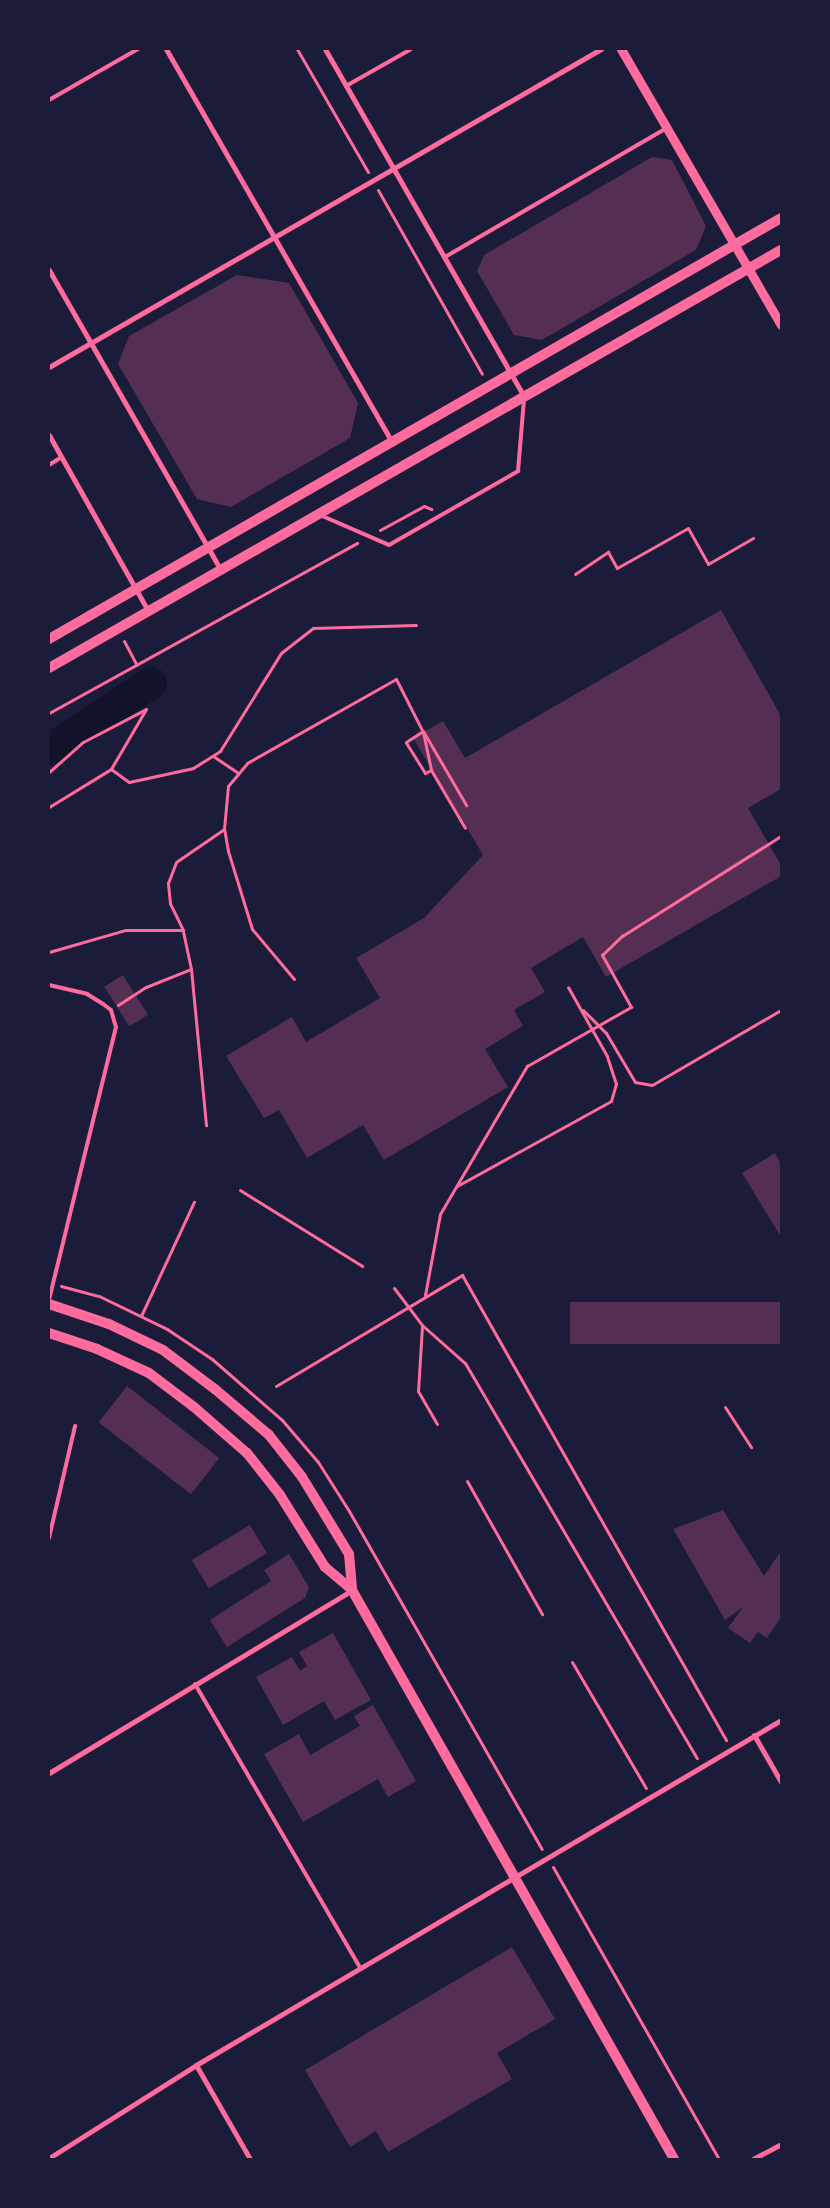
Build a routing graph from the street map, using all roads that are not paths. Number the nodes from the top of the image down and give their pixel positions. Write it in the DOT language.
graph roads {
  1 [pos="138,49"];
  2 [pos="166,49"];
  3 [pos="324,49"];
  4 [pos="411,49"];
  5 [pos="601,49"];
  6 [pos="621,49"];
  7 [pos="346,86"];
  8 [pos="49,100"];
  9 [pos="666,128"];
  10 [pos="394,168"];
  11 [pos="781,218"];
  12 [pos="274,236"];
  13 [pos="735,244"];
  14 [pos="781,250"];
  15 [pos="445,257"];
  16 [pos="749,269"];
  17 [pos="49,270"];
  18 [pos="781,325"];
  19 [pos="90,343"];
  20 [pos="49,367"];
  21 [pos="511,374"];
  22 [pos="524,398"];
  23 [pos="49,435"];
  24 [pos="392,442"];
  25 [pos="62,458"];
  26 [pos="49,465"];
  27 [pos="318,514"];
  28 [pos="208,548"];
  29 [pos="221,570"];
  30 [pos="136,590"];
  31 [pos="148,611"];
  32 [pos="49,638"];
  33 [pos="49,668"];
  34 [pos="49,985"];
  35 [pos="49,1300"];
  36 [pos="49,1304"];
  37 [pos="49,1333"];
  38 [pos="75,1426"];
  39 [pos="49,1538"];
  40 [pos="352,1590"];
  41 [pos="195,1684"];
  42 [pos="781,1720"];
  43 [pos="754,1735"];
  44 [pos="49,1772"];
  45 [pos="781,1782"];
  46 [pos="514,1877"];
  47 [pos="360,1968"];
  48 [pos="196,2065"];
  49 [pos="781,2144"];
  50 [pos="49,2158"];
  51 [pos="250,2159"];
  52 [pos="674,2159"];
  53 [pos="753,2159"];
  1 -- 8 [label="lane"];
  2 -- 12 [label="street"];
  3 -- 7 [label="street"];
  4 -- 7 [label="lane"];
  5 -- 10 [label="street"];
  6 -- 9 [label="street"];
  7 -- 10 [label="street"];
  9 -- 13 [label="street"];
  9 -- 15 [label="lane"];
  10 -- 12 [label="street"];
  10 -- 15 [label="street"];
  11 -- 13 [label="main road"];
  12 -- 19 [label="street"];
  12 -- 24 [label="street"];
  13 -- 16 [label="street"];
  13 -- 21 [label="main road"];
  14 -- 16 [label="main road"];
  15 -- 21 [label="street"];
  16 -- 18 [label="street"];
  16 -- 22 [label="main road"];
  17 -- 19 [label="street"];
  19 -- 20 [label="street"];
  19 -- 28 [label="street"];
  21 -- 22 [label="street"];
  21 -- 24 [label="main road"];
  22 -- 27 [label="main road"];
  22 -- 27 [label="lane"];
  23 -- 25 [label="street"];
  24 -- 28 [label="main road"];
  25 -- 26 [label="lane"];
  25 -- 30 [label="street"];
  27 -- 29 [label="main road"];
  28 -- 29 [label="street"];
  28 -- 30 [label="main road"];
  29 -- 31 [label="main road"];
  30 -- 31 [label="street"];
  30 -- 32 [label="main road"];
  31 -- 33 [label="main road"];
  34 -- 35 [label="lane"];
  36 -- 40 [label="main road"];
  37 -- 40 [label="main road"];
  38 -- 39 [label="lane"];
  40 -- 41 [label="street"];
  40 -- 46 [label="main road"];
  41 -- 44 [label="street"];
  41 -- 47 [label="lane"];
  42 -- 43 [label="street"];
  43 -- 45 [label="street"];
  43 -- 46 [label="street"];
  46 -- 47 [label="street"];
  46 -- 52 [label="main road"];
  47 -- 48 [label="street"];
  48 -- 50 [label="street"];
  48 -- 51 [label="street"];
  49 -- 53 [label="street"];
}
